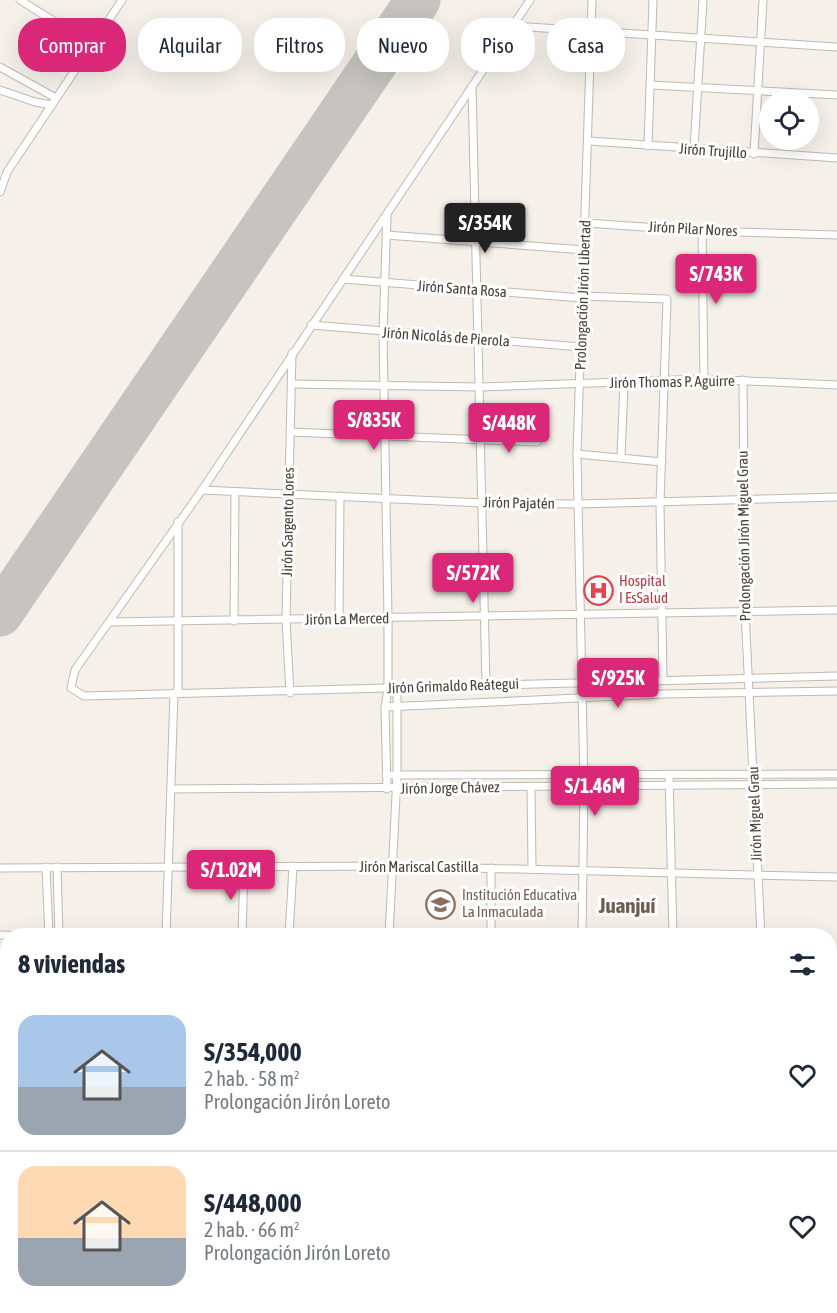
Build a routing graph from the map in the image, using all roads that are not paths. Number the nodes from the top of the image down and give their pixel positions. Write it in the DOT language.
graph roads {
  1 [pos="20,0"];
  2 [pos="122,0"];
  3 [pos="530,0"];
  4 [pos="592,0"];
  5 [pos="653,0"];
  6 [pos="703,0"];
  7 [pos="763,0"];
  8 [pos="49,18"];
  9 [pos="110,18"];
  10 [pos="518,18"];
  11 [pos="591,18"];
  12 [pos="625,32"];
  13 [pos="651,34"];
  14 [pos="700,37"];
  15 [pos="760,41"];
  16 [pos="837,47"];
  17 [pos="0,67"];
  18 [pos="74,72"];
  19 [pos="482,72"];
  20 [pos="590,72"];
  21 [pos="472,86"];
  22 [pos="651,86"];
  23 [pos="697,87"];
  24 [pos="0,90"];
  25 [pos="756,93"];
  26 [pos="837,95"];
  27 [pos="54,101"];
  28 [pos="589,141"];
  29 [pos="648,146"];
  30 [pos="694,149"];
  31 [pos="754,154"];
  32 [pos="837,158"];
  33 [pos="4,171"];
  34 [pos="0,192"];
  35 [pos="387,214"];
  36 [pos="586,223"];
  37 [pos="702,231"];
  38 [pos="386,235"];
  39 [pos="837,235"];
  40 [pos="477,241"];
  41 [pos="585,250"];
  42 [pos="343,279"];
  43 [pos="385,283"];
  44 [pos="477,290"];
  45 [pos="582,297"];
  46 [pos="311,325"];
  47 [pos="382,333"];
  48 [pos="479,339"];
  49 [pos="581,347"];
  50 [pos="292,352"];
  51 [pos="704,379"];
  52 [pos="743,380"];
  53 [pos="665,381"];
  54 [pos="580,383"];
  55 [pos="292,384"];
  56 [pos="624,384"];
  57 [pos="837,385"];
  58 [pos="383,387"];
  59 [pos="480,387"];
  60 [pos="290,432"];
  61 [pos="386,436"];
  62 [pos="482,441"];
  63 [pos="537,442"];
  64 [pos="577,454"];
  65 [pos="621,456"];
  66 [pos="662,462"];
  67 [pos="202,490"];
  68 [pos="235,493"];
  69 [pos="289,494"];
  70 [pos="340,496"];
  71 [pos="386,497"];
  72 [pos="837,497"];
  73 [pos="743,502"];
  74 [pos="483,503"];
  75 [pos="660,503"];
  76 [pos="577,504"];
  77 [pos="178,522"];
  78 [pos="837,610"];
  79 [pos="744,611"];
  80 [pos="580,615"];
  81 [pos="661,615"];
  82 [pos="486,616"];
  83 [pos="388,618"];
  84 [pos="286,620"];
  85 [pos="339,620"];
  86 [pos="234,621"];
  87 [pos="110,622"];
  88 [pos="178,623"];
  89 [pos="837,676"];
  90 [pos="748,678"];
  91 [pos="663,680"];
  92 [pos="581,682"];
  93 [pos="486,685"];
  94 [pos="388,688"];
  95 [pos="397,688"];
  96 [pos="837,691"];
  97 [pos="749,692"];
  98 [pos="176,693"];
  99 [pos="290,693"];
  100 [pos="582,699"];
  101 [pos="398,706"];
  102 [pos="385,707"];
  103 [pos="753,772"];
  104 [pos="583,774"];
  105 [pos="669,774"];
  106 [pos="837,774"];
  107 [pos="397,775"];
  108 [pos="386,776"];
  109 [pos="584,784"];
  110 [pos="837,784"];
  111 [pos="670,785"];
  112 [pos="754,785"];
  113 [pos="531,787"];
  114 [pos="172,789"];
  115 [pos="391,789"];
  116 [pos="46,867"];
  117 [pos="57,867"];
  118 [pos="166,867"];
  119 [pos="244,867"];
  120 [pos="293,867"];
  121 [pos="392,867"];
  122 [pos="0,868"];
  123 [pos="490,868"];
  124 [pos="532,868"];
  125 [pos="581,871"];
  126 [pos="671,872"];
  127 [pos="758,873"];
  128 [pos="837,877"];
  129 [pos="49,928"];
  130 [pos="59,928"];
  131 [pos="166,928"];
  132 [pos="242,928"];
  133 [pos="289,928"];
  134 [pos="389,928"];
  135 [pos="491,928"];
  136 [pos="582,928"];
  137 [pos="673,928"];
  138 [pos="761,928"];
  1 -- 8 [label="street"];
  2 -- 9 [label="street"];
  3 -- 10 [label="street"];
  4 -- 11 [label="street, Prolongación Jirón Libertad"];
  5 -- 13 [label="street"];
  6 -- 14 [label="street"];
  7 -- 15 [label="street"];
  12 -- 13 [label="street"];
  13 -- 14 [label="street"];
  13 -- 22 [label="street"];
  14 -- 15 [label="street"];
  14 -- 23 [label="street"];
  15 -- 16 [label="street"];
  15 -- 25 [label="street"];
  17 -- 27 [label="street"];
  18 -- 27 [label="street"];
  19 -- 21 [label="street"];
  20 -- 28 [label="street, Prolongación Jirón Libertad"];
  21 -- 35 [label="street"];
  21 -- 40 [label="street"];
  22 -- 23 [label="street"];
  22 -- 29 [label="street"];
  23 -- 25 [label="street"];
  23 -- 30 [label="street"];
  24 -- 27 [label="street"];
  25 -- 26 [label="street"];
  25 -- 31 [label="street"];
  27 -- 33 [label="street"];
  28 -- 29 [label="street, Jirón Trujillo"];
  28 -- 36 [label="street, Prolongación Jirón Libertad"];
  29 -- 30 [label="street, Jirón Trujillo"];
  30 -- 31 [label="street, Jirón Trujillo"];
  31 -- 32 [label="street, Jirón Trujillo"];
  33 -- 34 [label="street"];
  35 -- 38 [label="street"];
  35 -- 42 [label="street"];
  36 -- 37 [label="street, Jirón Pilar Nores"];
  36 -- 41 [label="street, Prolongación Jirón Libertad"];
  37 -- 39 [label="street, Jirón Pilar Nores"];
  37 -- 51 [label="street"];
  38 -- 40 [label="street"];
  38 -- 43 [label="street"];
  40 -- 41 [label="street"];
  40 -- 44 [label="street"];
  41 -- 45 [label="street, Prolongación Jirón Libertad"];
  42 -- 43 [label="street, Jirón Santa Rosa"];
  42 -- 46 [label="street"];
  43 -- 44 [label="street, Jirón Santa Rosa"];
  43 -- 47 [label="street"];
  44 -- 45 [label="street, Jirón Santa Rosa"];
  44 -- 48 [label="street"];
  45 -- 49 [label="street, Prolongación Jirón Libertad"];
  45 -- 53 [label="street, Jirón Santa Rosa"];
  46 -- 47 [label="street, Jirón Nicolás de Pierola"];
  46 -- 50 [label="street"];
  47 -- 48 [label="street, Jirón Nicolás de Pierola"];
  47 -- 58 [label="street"];
  48 -- 49 [label="street, Jirón Nicolás de Pierola"];
  48 -- 59 [label="street"];
  49 -- 54 [label="street, Prolongación Jirón Libertad"];
  50 -- 55 [label="street, Jirón Sargento Lores"];
  50 -- 67 [label="street"];
  51 -- 52 [label="street, Jirón Thomas P. Aguirre"];
  51 -- 53 [label="street, Jirón Thomas P. Aguirre"];
  52 -- 57 [label="street, Jirón Thomas P. Aguirre"];
  52 -- 73 [label="street, Prolongación Jirón Miguel Grau"];
  53 -- 56 [label="street, Jirón Thomas P. Aguirre"];
  53 -- 66 [label="street"];
  54 -- 56 [label="street, Jirón Thomas P. Aguirre"];
  54 -- 59 [label="street, Jirón Thomas P. Aguirre"];
  54 -- 64 [label="street, Prolongación Jirón Libertad"];
  55 -- 58 [label="street, Jirón Thomas P. Aguirre"];
  55 -- 60 [label="street, Jirón Sargento Lores"];
  56 -- 65 [label="street"];
  58 -- 59 [label="street, Jirón Thomas P. Aguirre"];
  58 -- 61 [label="street"];
  59 -- 62 [label="street"];
  60 -- 61 [label="street"];
  60 -- 69 [label="street, Jirón Sargento Lores"];
  61 -- 62 [label="street"];
  61 -- 71 [label="street"];
  62 -- 63 [label="street"];
  62 -- 74 [label="street"];
  64 -- 65 [label="street"];
  64 -- 76 [label="street, Prolongación Jirón Libertad"];
  65 -- 66 [label="street"];
  66 -- 75 [label="street"];
  67 -- 68 [label="street, Jirón Pajatén"];
  67 -- 77 [label="street"];
  68 -- 69 [label="street, Jirón Pajatén"];
  68 -- 86 [label="street"];
  69 -- 70 [label="street, Jirón Pajatén"];
  69 -- 84 [label="street, Jirón Sargento Lores"];
  70 -- 71 [label="street, Jirón Pajatén"];
  70 -- 85 [label="street"];
  71 -- 74 [label="street, Jirón Pajatén"];
  71 -- 83 [label="street"];
  72 -- 73 [label="street, Jirón Pajatén"];
  73 -- 75 [label="street, Jirón Pajatén"];
  73 -- 79 [label="street, Prolongación Jirón Miguel Grau"];
  74 -- 76 [label="street, Jirón Pajatén"];
  74 -- 82 [label="street"];
  75 -- 76 [label="street, Jirón Pajatén"];
  75 -- 81 [label="street"];
  76 -- 80 [label="street, Prolongación Jirón Libertad"];
  77 -- 87 [label="street"];
  77 -- 88 [label="street"];
  78 -- 79 [label="street, Jirón La Merced"];
  79 -- 81 [label="street, Jirón La Merced"];
  79 -- 90 [label="street, Prolongación Jirón Miguel Grau"];
  80 -- 81 [label="street, Jirón La Merced"];
  80 -- 82 [label="street, Jirón La Merced"];
  80 -- 92 [label="street, Prolongación Jirón Libertad"];
  81 -- 91 [label="street"];
  82 -- 83 [label="street, Jirón La Merced"];
  82 -- 93 [label="street"];
  83 -- 85 [label="street, Jirón La Merced"];
  83 -- 94 [label="street"];
  84 -- 85 [label="street, Jirón La Merced"];
  84 -- 86 [label="street, Jirón La Merced"];
  84 -- 99 [label="street, Jirón Sargento Lores"];
  86 -- 88 [label="street, Jirón La Merced"];
  87 -- 88 [label="street, Jirón La Merced"];
  87 -- 98 [label="street, Jirón Grimaldo Reátegui"];
  88 -- 98 [label="street"];
  89 -- 90 [label="street, Jirón Grimaldo Reátegui"];
  90 -- 91 [label="street, Jirón Grimaldo Reátegui"];
  90 -- 97 [label="street, Prolongación Jirón Miguel Grau"];
  91 -- 92 [label="street, Jirón Grimaldo Reátegui"];
  92 -- 93 [label="street, Jirón Grimaldo Reátegui"];
  92 -- 100 [label="street, Prolongación Jirón Libertad"];
  93 -- 95 [label="street, Jirón Grimaldo Reátegui"];
  94 -- 95 [label="street, Jirón Grimaldo Reátegui"];
  94 -- 99 [label="street, Jirón Grimaldo Reátegui"];
  94 -- 102 [label="street"];
  95 -- 101 [label="street"];
  96 -- 97 [label="street, Jirón Grimaldo Reátegui"];
  97 -- 100 [label="street, Jirón Grimaldo Reátegui"];
  97 -- 103 [label="street, Jirón Miguel Grau"];
  98 -- 99 [label="street, Jirón Grimaldo Reátegui"];
  98 -- 114 [label="street"];
  100 -- 101 [label="street, Jirón Grimaldo Reátegui"];
  100 -- 104 [label="street, Prolongación Jirón Libertad"];
  101 -- 102 [label="street, Jirón Grimaldo Reátegui"];
  101 -- 107 [label="street"];
  102 -- 108 [label="street"];
  103 -- 105 [label="street, Jirón Jorge Chávez"];
  103 -- 106 [label="street, Jirón Jorge Chávez"];
  103 -- 112 [label="street, Jirón Miguel Grau"];
  104 -- 105 [label="street, Jirón Jorge Chávez"];
  104 -- 107 [label="street, Jirón Jorge Chávez"];
  104 -- 109 [label="street, Prolongación Jirón Libertad"];
  105 -- 111 [label="street"];
  107 -- 108 [label="street, Jirón Jorge Chávez"];
  107 -- 115 [label="street"];
  108 -- 115 [label="street"];
  109 -- 111 [label="street, Jirón Jorge Chávez"];
  109 -- 113 [label="street, Jirón Jorge Chávez"];
  109 -- 125 [label="street, Prolongación Jirón Libertad"];
  110 -- 112 [label="street, Jirón Jorge Chávez"];
  111 -- 112 [label="street, Jirón Jorge Chávez"];
  111 -- 126 [label="street"];
  112 -- 127 [label="street, Jirón Miguel Grau"];
  113 -- 115 [label="street, Jirón Jorge Chávez"];
  113 -- 124 [label="street"];
  114 -- 115 [label="street, Jirón Jorge Chávez"];
  114 -- 118 [label="street"];
  115 -- 121 [label="street"];
  116 -- 117 [label="street, Jirón Mariscal Castilla"];
  116 -- 122 [label="street, Jirón Mariscal Castilla"];
  116 -- 129 [label="street"];
  117 -- 118 [label="street, Jirón Mariscal Castilla"];
  117 -- 130 [label="street"];
  118 -- 119 [label="street, Jirón Mariscal Castilla"];
  118 -- 131 [label="street"];
  119 -- 120 [label="street, Jirón Mariscal Castilla"];
  119 -- 132 [label="street"];
  120 -- 121 [label="street, Jirón Mariscal Castilla"];
  120 -- 133 [label="street"];
  121 -- 123 [label="street, Jirón Mariscal Castilla"];
  121 -- 134 [label="street"];
  123 -- 124 [label="street, Jirón Mariscal Castilla"];
  123 -- 135 [label="street"];
  124 -- 125 [label="street, Jirón Mariscal Castilla"];
  125 -- 126 [label="street, Jirón Mariscal Castilla"];
  125 -- 136 [label="street, Prolongación Jirón Libertad"];
  126 -- 127 [label="street, Jirón Mariscal Castilla"];
  126 -- 137 [label="street"];
  127 -- 128 [label="street, Jirón Mariscal Castilla"];
  127 -- 138 [label="street, Jirón Miguel Grau"];
}
